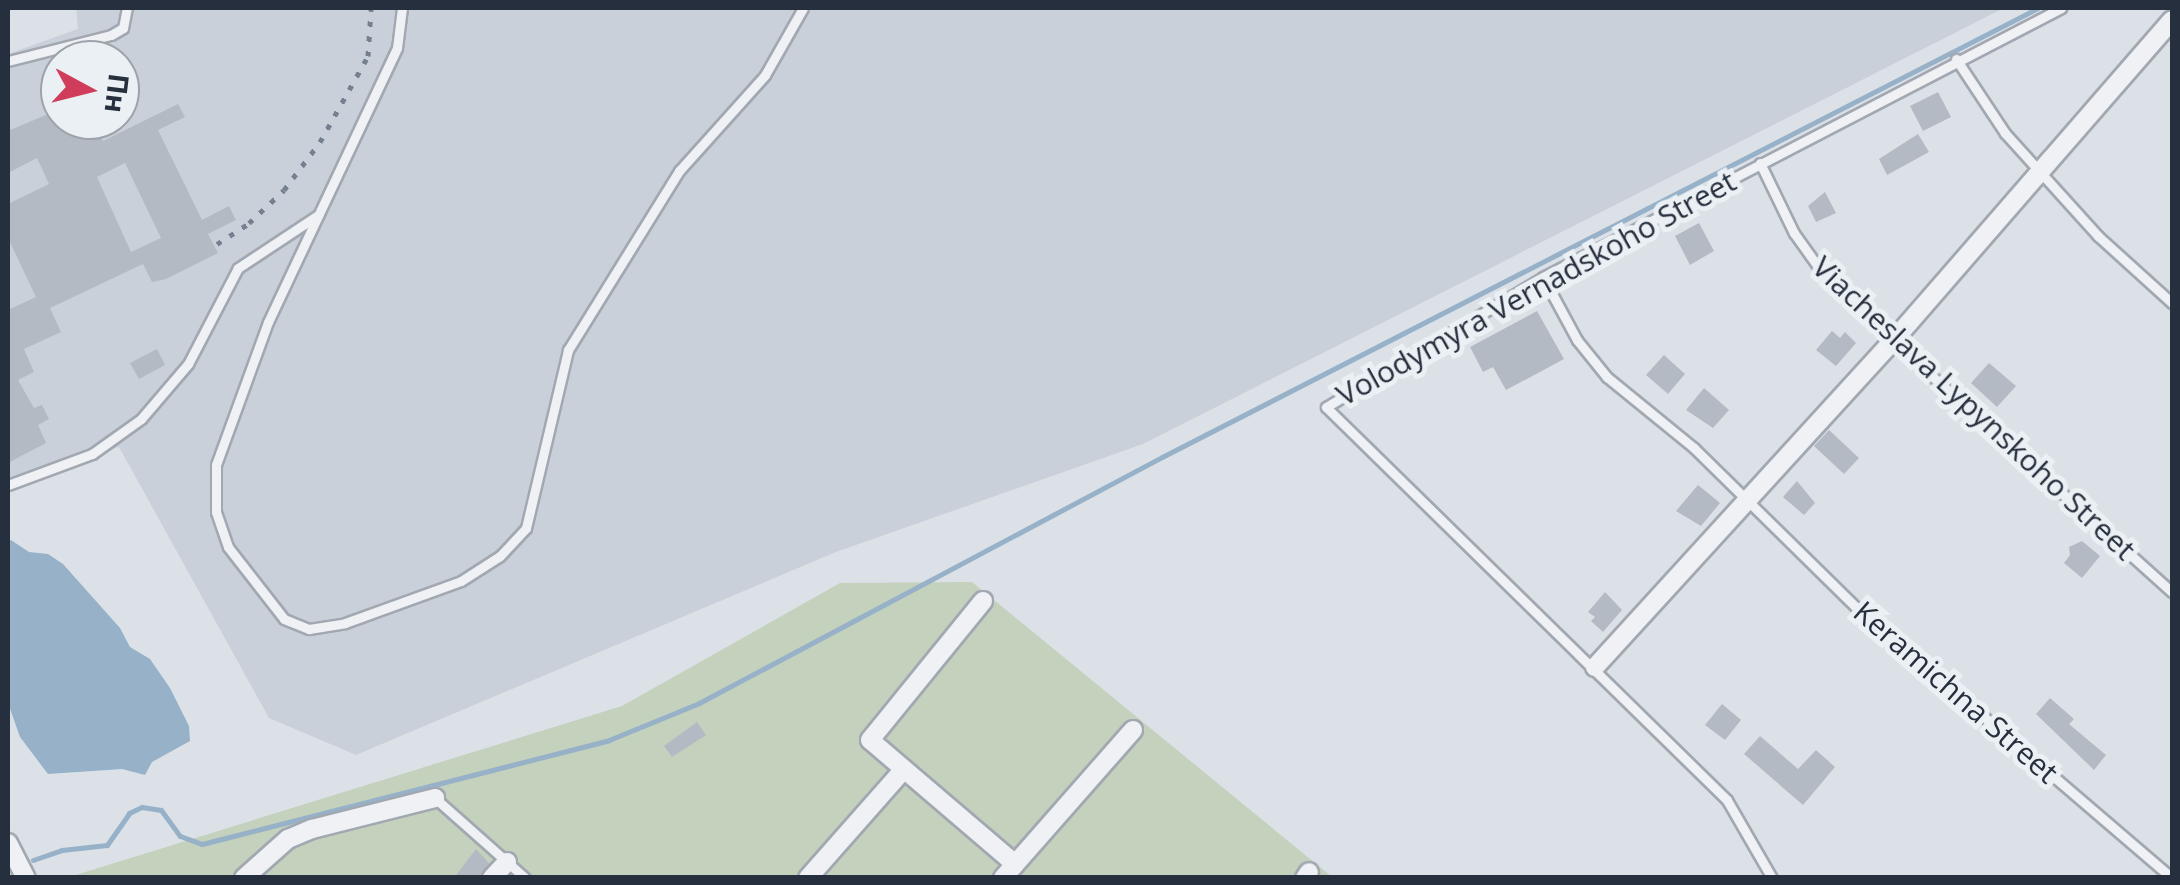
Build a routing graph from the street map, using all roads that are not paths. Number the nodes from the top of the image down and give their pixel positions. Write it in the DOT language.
graph roads {
  1 [pos="127,8"];
  2 [pos="402,8"];
  3 [pos="803,8"];
  4 [pos="2061,8"];
  5 [pos="2172,20"];
  6 [pos="1956,59"];
  7 [pos="8,61"];
  8 [pos="1760,162"];
  9 [pos="2042,172"];
  10 [pos="321,214"];
  11 [pos="1543,277"];
  12 [pos="2172,303"];
  13 [pos="1892,341"];
  14 [pos="8,485"];
  15 [pos="1746,502"];
  16 [pos="2172,592"];
  17 [pos="983,601"];
  18 [pos="1595,666"];
  19 [pos="1133,730"];
  20 [pos="904,769"];
  21 [pos="436,798"];
  22 [pos="8,843"];
  23 [pos="507,862"];
  24 [pos="1009,871"];
  25 [pos="26,878"];
  26 [pos="244,878"];
  27 [pos="492,878"];
  28 [pos="525,878"];
  29 [pos="808,878"];
  30 [pos="1772,878"];
  31 [pos="2172,878"];
  1 -- 7 [label="lane"];
  2 -- 10 [label="lane"];
  3 -- 10 [label="lane"];
  4 -- 6 [label="lane, Volodymyra Vernadskoho Street"];
  5 -- 9 [label="street"];
  6 -- 8 [label="lane, Volodymyra Vernadskoho Street"];
  6 -- 9 [label="lane"];
  8 -- 11 [label="lane, Volodymyra Vernadskoho Street"];
  8 -- 13 [label="lane, Viacheslava Lypynskoho Street"];
  9 -- 12 [label="lane"];
  9 -- 13 [label="street"];
  10 -- 14 [label="lane"];
  11 -- 15 [label="lane, Keramichna Street"];
  11 -- 18 [label="lane, Volodymyra Vernadskoho Street"];
  13 -- 15 [label="street"];
  13 -- 16 [label="lane, Viacheslava Lypynskoho Street"];
  15 -- 18 [label="street"];
  15 -- 31 [label="lane, Keramichna Street"];
  17 -- 20 [label="street"];
  18 -- 30 [label="lane, Volodymyra Vernadskoho Street"];
  19 -- 24 [label="street"];
  20 -- 24 [label="street"];
  20 -- 29 [label="street"];
  21 -- 23 [label="lane"];
  21 -- 26 [label="street"];
  22 -- 25 [label="street"];
  23 -- 27 [label="street"];
  23 -- 28 [label="lane"];
}
